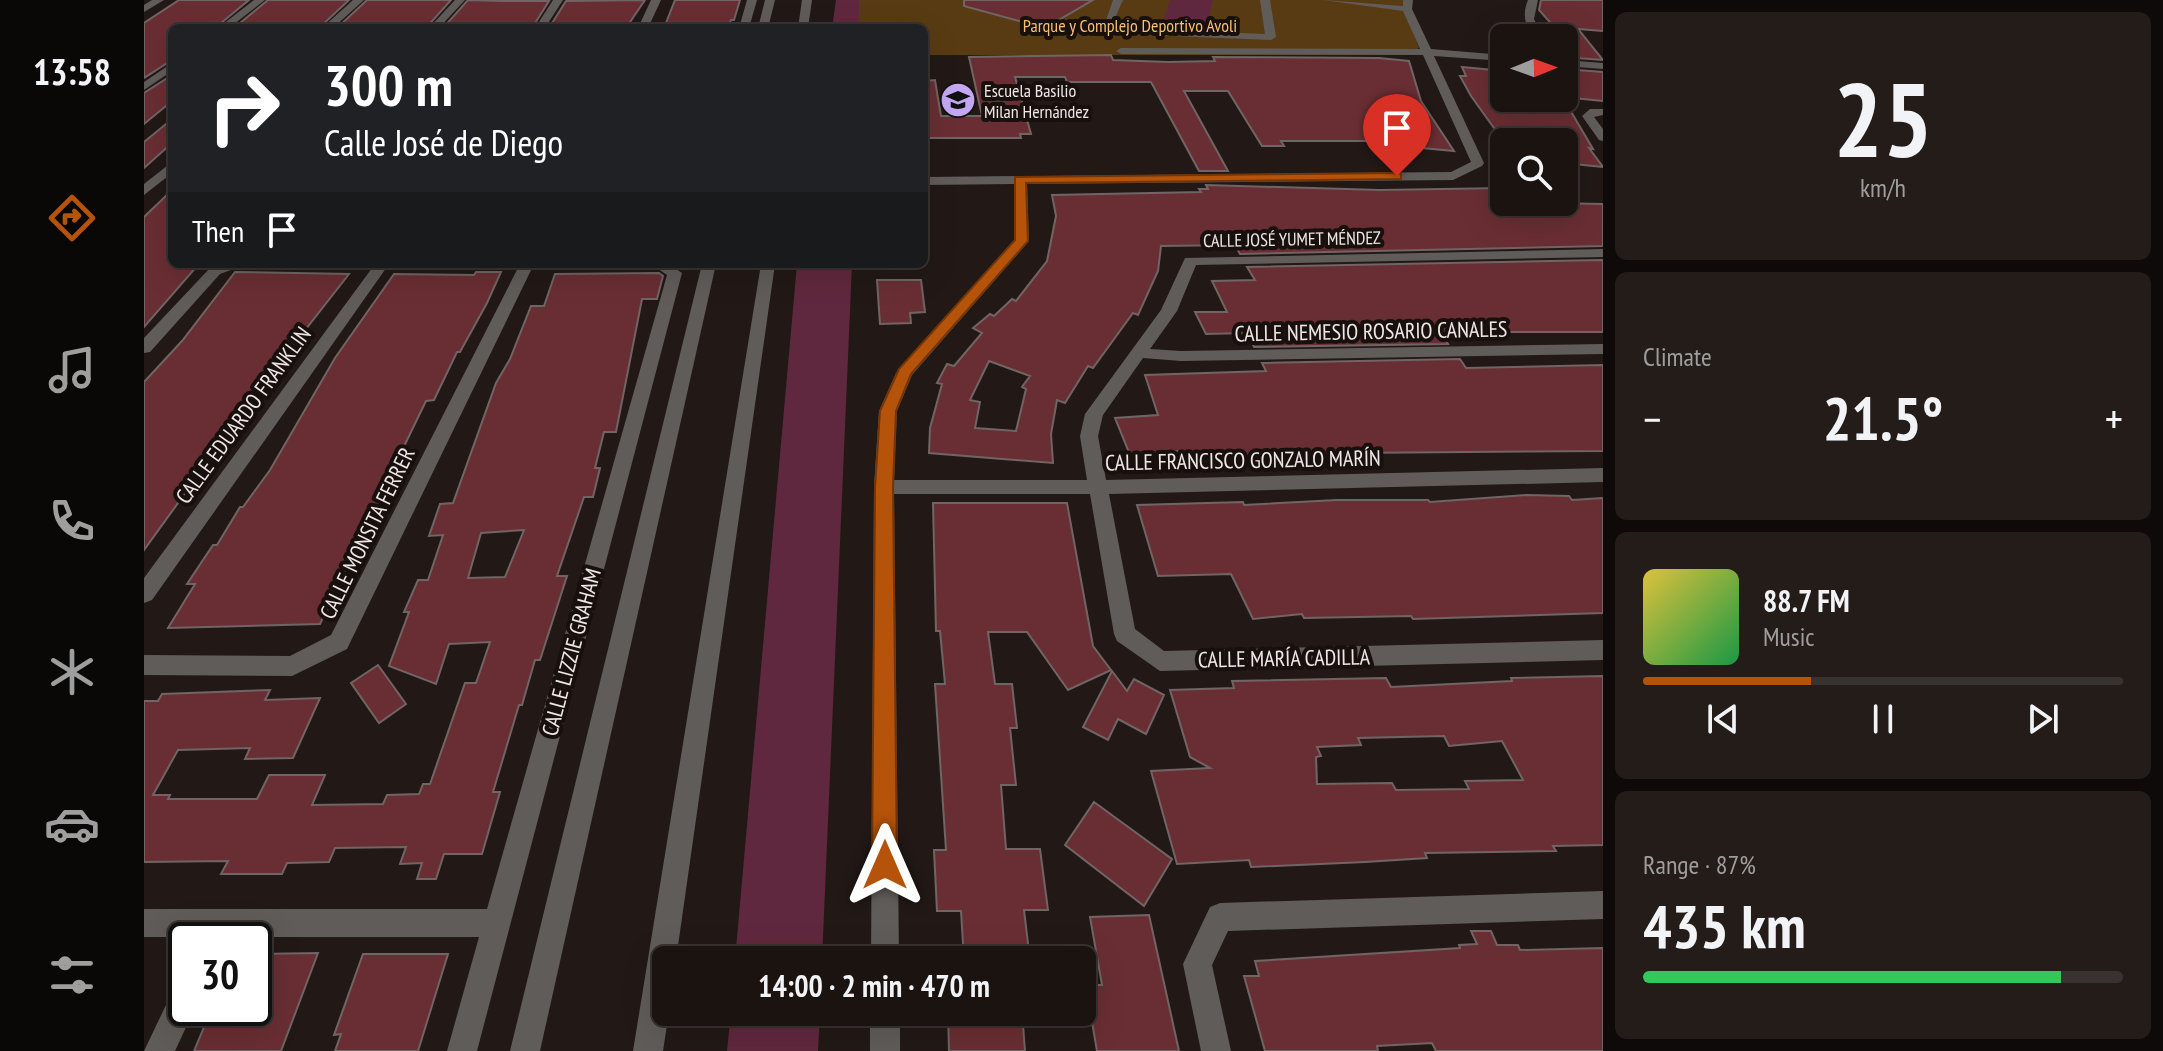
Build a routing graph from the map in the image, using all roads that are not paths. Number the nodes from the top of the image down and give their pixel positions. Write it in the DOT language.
graph roads {
  1 [pos="159,0"];
  2 [pos="260,0"];
  3 [pos="359,0"];
  4 [pos="460,0"];
  5 [pos="558,0"];
  6 [pos="656,0"];
  7 [pos="752,0"];
  8 [pos="770,0"];
  9 [pos="807,0"];
  10 [pos="1118,0"];
  11 [pos="1265,0"];
  12 [pos="1328,0"];
  13 [pos="1533,0"];
  14 [pos="1407,5"];
  15 [pos="144,9"];
  16 [pos="228,24"];
  17 [pos="332,24"];
  18 [pos="438,24"];
  19 [pos="543,24"];
  20 [pos="645,24"];
  21 [pos="745,24"];
  22 [pos="764,24"];
  23 [pos="804,24"];
  24 [pos="1530,24"];
  25 [pos="1121,51"];
  26 [pos="1425,52"];
  27 [pos="1490,57"];
  28 [pos="1578,64"];
  29 [pos="1603,66"];
  30 [pos="168,69"];
  31 [pos="144,87"];
  32 [pos="1603,112"];
  33 [pos="1603,137"];
  34 [pos="168,169"];
  35 [pos="1020,180"];
  36 [pos="928,181"];
  37 [pos="168,182"];
  38 [pos="148,185"];
  39 [pos="1603,253"];
  40 [pos="226,268"];
  41 [pos="379,268"];
  42 [pos="525,268"];
  43 [pos="666,268"];
  44 [pos="708,268"];
  45 [pos="767,268"];
  46 [pos="144,348"];
  47 [pos="1603,349"];
  48 [pos="1140,353"];
  49 [pos="1603,475"];
  50 [pos="884,487"];
  51 [pos="1096,487"];
  52 [pos="144,594"];
  53 [pos="1603,650"];
  54 [pos="144,665"];
  55 [pos="1603,905"];
  56 [pos="144,923"];
  57 [pos="497,923"];
  58 [pos="168,926"];
  59 [pos="272,930"];
  60 [pos="885,946"];
  61 [pos="171,1026"];
  62 [pos="885,1026"];
  63 [pos="159,1051"];
  64 [pos="462,1051"];
  65 [pos="525,1051"];
  66 [pos="648,1051"];
  67 [pos="885,1051"];
  68 [pos="1216,1051"];
  1 -- 15 [label="street"];
  2 -- 16 [label="street"];
  3 -- 17 [label="street"];
  4 -- 18 [label="street"];
  5 -- 19 [label="street"];
  6 -- 20 [label="street"];
  7 -- 21 [label="street"];
  8 -- 22 [label="street"];
  9 -- 23 [label="street"];
  10 -- 11 [label="street"];
  12 -- 14 [label="street"];
  13 -- 24 [label="street"];
  14 -- 26 [label="street"];
  25 -- 26 [label="street"];
  26 -- 27 [label="street"];
  26 -- 35 [label="street"];
  28 -- 29 [label="street"];
  30 -- 31 [label="street"];
  32 -- 33 [label="street"];
  34 -- 38 [label="street"];
  35 -- 36 [label="street"];
  35 -- 50 [label="street"];
  37 -- 38 [label="street"];
  39 -- 48 [label="street, CALLE JOSÉ YUMET MÉNDEZ"];
  40 -- 46 [label="street"];
  41 -- 52 [label="street, CALLE EDUARDO FRANKLIN"];
  42 -- 54 [label="street, CALLE MONSITA FERRER"];
  43 -- 57 [label="street, CALLE LIZZIE GRAHAM"];
  44 -- 65 [label="street"];
  45 -- 66 [label="street"];
  47 -- 48 [label="street, CALLE NEMESIO ROSARIO CANALES"];
  48 -- 51 [label="street, CALLE JOSÉ YUMET MÉNDEZ"];
  49 -- 51 [label="street, CALLE FRANCISCO GONZALO MARÍN"];
  50 -- 51 [label="street, CALLE FRANCISCO GONZALO MARÍN"];
  50 -- 60 [label="street"];
  51 -- 53 [label="street, CALLE MARÍA CADILLA"];
  55 -- 68 [label="street"];
  56 -- 58 [label="street"];
  57 -- 59 [label="street"];
  57 -- 64 [label="street, CALLE LIZZIE GRAHAM"];
  61 -- 63 [label="street"];
  62 -- 67 [label="street"];
}
